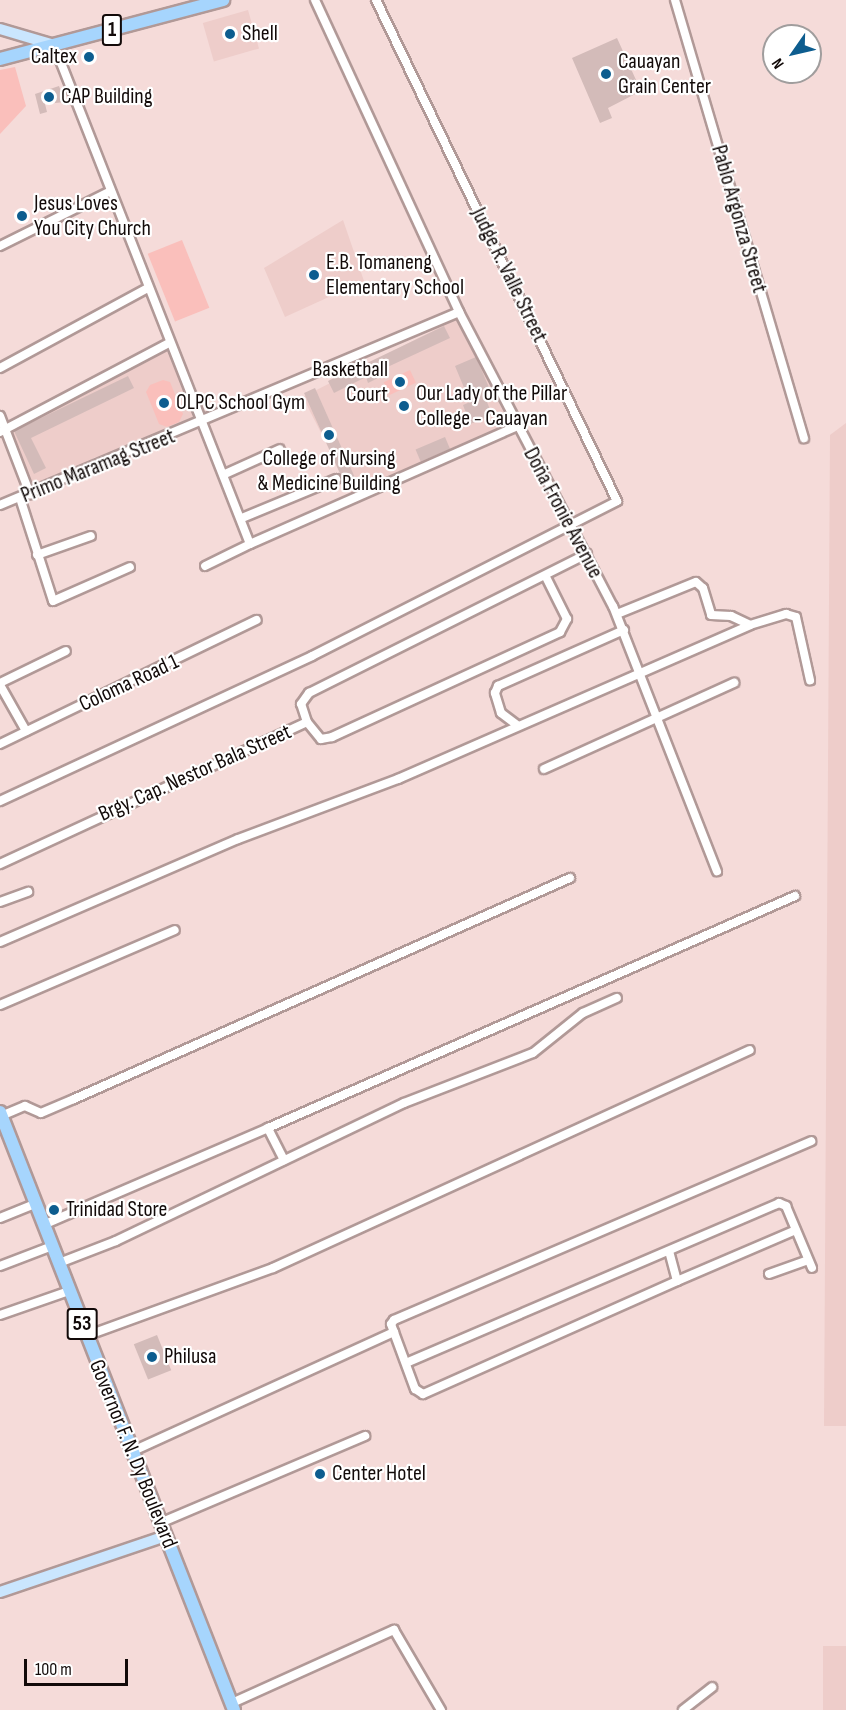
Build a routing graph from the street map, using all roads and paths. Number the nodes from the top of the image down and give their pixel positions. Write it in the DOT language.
graph roads {
  1 [pos="223,0"];
  2 [pos="315,0"];
  3 [pos="376,0"];
  4 [pos="675,0"];
  5 [pos="0,29"];
  6 [pos="54,45"];
  7 [pos="0,59"];
  8 [pos="109,192"];
  9 [pos="0,246"];
  10 [pos="148,288"];
  11 [pos="459,312"];
  12 [pos="169,343"];
  13 [pos="0,368"];
  14 [pos="0,416"];
  15 [pos="202,424"];
  16 [pos="518,426"];
  17 [pos="3,431"];
  18 [pos="804,438"];
  19 [pos="280,449"];
  20 [pos="225,474"];
  21 [pos="336,479"];
  22 [pos="30,494"];
  23 [pos="20,498"];
  24 [pos="0,505"];
  25 [pos="242,518"];
  26 [pos="569,526"];
  27 [pos="91,536"];
  28 [pos="250,544"];
  29 [pos="587,554"];
  30 [pos="37,555"];
  31 [pos="205,566"];
  32 [pos="130,567"];
  33 [pos="546,577"];
  34 [pos="616,614"];
  35 [pos="257,620"];
  36 [pos="750,625"];
  37 [pos="624,630"];
  38 [pos="66,651"];
  39 [pos="641,670"];
  40 [pos="810,680"];
  41 [pos="734,683"];
  42 [pos="0,684"];
  43 [pos="657,717"];
  44 [pos="307,722"];
  45 [pos="517,725"];
  46 [pos="26,731"];
  47 [pos="0,744"];
  48 [pos="544,769"];
  49 [pos="0,801"];
  50 [pos="0,864"];
  51 [pos="717,871"];
  52 [pos="570,878"];
  53 [pos="28,892"];
  54 [pos="795,896"];
  55 [pos="0,902"];
  56 [pos="175,930"];
  57 [pos="0,942"];
  58 [pos="617,998"];
  59 [pos="0,1005"];
  60 [pos="750,1050"];
  61 [pos="1,1114"];
  62 [pos="268,1128"];
  63 [pos="811,1141"];
  64 [pos="284,1160"];
  65 [pos="35,1204"];
  66 [pos="0,1218"];
  67 [pos="44,1226"];
  68 [pos="796,1230"];
  69 [pos="52,1246"];
  70 [pos="669,1251"];
  71 [pos="58,1263"];
  72 [pos="0,1266"];
  73 [pos="769,1274"];
  74 [pos="677,1281"];
  75 [pos="69,1291"];
  76 [pos="0,1315"];
  77 [pos="394,1332"];
  78 [pos="86,1336"];
  79 [pos="406,1363"];
  80 [pos="366,1436"];
  81 [pos="133,1451"];
  82 [pos="160,1523"];
  83 [pos="165,1536"];
  84 [pos="0,1592"];
  85 [pos="712,1688"];
  86 [pos="233,1706"];
  87 [pos="441,1710"];
  88 [pos="683,1710"];
  1 -- 6 [label="highway, 1"];
  2 -- 11 [label="street, Doña Fronie Avenue"];
  3 -- 26 [label="street, Judge R. Valle Street"];
  4 -- 18 [label="street, Pablo Argonza Street"];
  5 -- 6 [label="main road"];
  6 -- 7 [label="highway, 1"];
  6 -- 8 [label="street"];
  8 -- 9 [label="street"];
  8 -- 10 [label="street"];
  10 -- 12 [label="street"];
  10 -- 13 [label="street"];
  11 -- 15 [label="street, Primo Maramag Street"];
  11 -- 16 [label="street, Doña Fronie Avenue"];
  12 -- 15 [label="street"];
  12 -- 17 [label="street"];
  14 -- 17 [label="street"];
  15 -- 20 [label="street"];
  15 -- 22 [label="street, Primo Maramag Street"];
  16 -- 26 [label="street, Doña Fronie Avenue"];
  16 -- 28 [label="street"];
  17 -- 22 [label="street"];
  19 -- 20 [label="street"];
  20 -- 25 [label="street"];
  21 -- 25 [label="street"];
  22 -- 23 [label="street, Primo Maramag Street"];
  23 -- 24 [label="street, Primo Maramag Street"];
  23 -- 30 [label="street"];
  25 -- 28 [label="street"];
  26 -- 29 [label="street, Doña Fronie Avenue"];
  26 -- 49 [label="street, Judge R. Valle Street"];
  27 -- 30 [label="street"];
  28 -- 31 [label="street"];
  29 -- 33 [label="street, Brgy. Cap. Nestor Bala Street"];
  29 -- 34 [label="street, Doña Fronie Avenue"];
  30 -- 32 [label="street"];
  33 -- 44 [label="street, Brgy. Cap. Nestor Bala Street"];
  33 -- 44 [label="street"];
  34 -- 36 [label="street"];
  34 -- 37 [label="street, Doña Fronie Avenue"];
  35 -- 46 [label="street, Coloma Road 1"];
  36 -- 39 [label="street"];
  36 -- 40 [label="street"];
  37 -- 39 [label="street, Doña Fronie Avenue"];
  37 -- 45 [label="street"];
  38 -- 42 [label="street"];
  39 -- 43 [label="street, Doña Fronie Avenue"];
  39 -- 45 [label="street"];
  41 -- 43 [label="street"];
  42 -- 46 [label="street"];
  43 -- 48 [label="street"];
  43 -- 51 [label="street, Doña Fronie Avenue"];
  44 -- 50 [label="street, Brgy. Cap. Nestor Bala Street"];
  45 -- 57 [label="street"];
  46 -- 47 [label="street, Coloma Road 1"];
  52 -- 61 [label="street"];
  53 -- 55 [label="street"];
  54 -- 62 [label="street"];
  56 -- 59 [label="street"];
  58 -- 64 [label="street"];
  60 -- 78 [label="street"];
  61 -- 65 [label="highway, Governor F. N. Dy Boulevard / 53"];
  62 -- 64 [label="street"];
  62 -- 67 [label="street"];
  63 -- 77 [label="street"];
  64 -- 71 [label="street"];
  65 -- 66 [label="street"];
  65 -- 67 [label="highway, Governor F. N. Dy Boulevard / 53"];
  67 -- 69 [label="highway, Governor F. N. Dy Boulevard / 53"];
  68 -- 70 [label="street"];
  68 -- 73 [label="street"];
  68 -- 74 [label="street"];
  69 -- 71 [label="highway, Governor F. N. Dy Boulevard / 53"];
  69 -- 72 [label="street"];
  70 -- 74 [label="street"];
  70 -- 79 [label="street"];
  71 -- 75 [label="highway, Governor F. N. Dy Boulevard / 53"];
  74 -- 79 [label="street"];
  75 -- 76 [label="street"];
  75 -- 78 [label="highway, Governor F. N. Dy Boulevard / 53"];
  77 -- 79 [label="street"];
  77 -- 81 [label="street"];
  78 -- 81 [label="highway, Governor F. N. Dy Boulevard / 53"];
  80 -- 82 [label="street"];
  81 -- 82 [label="highway, Governor F. N. Dy Boulevard / 53"];
  82 -- 83 [label="highway, Governor F. N. Dy Boulevard / 53"];
  83 -- 84 [label="main road"];
  83 -- 86 [label="highway, Governor F. N. Dy Boulevard / 53"];
  85 -- 88 [label="street"];
  86 -- 87 [label="street"];
}
